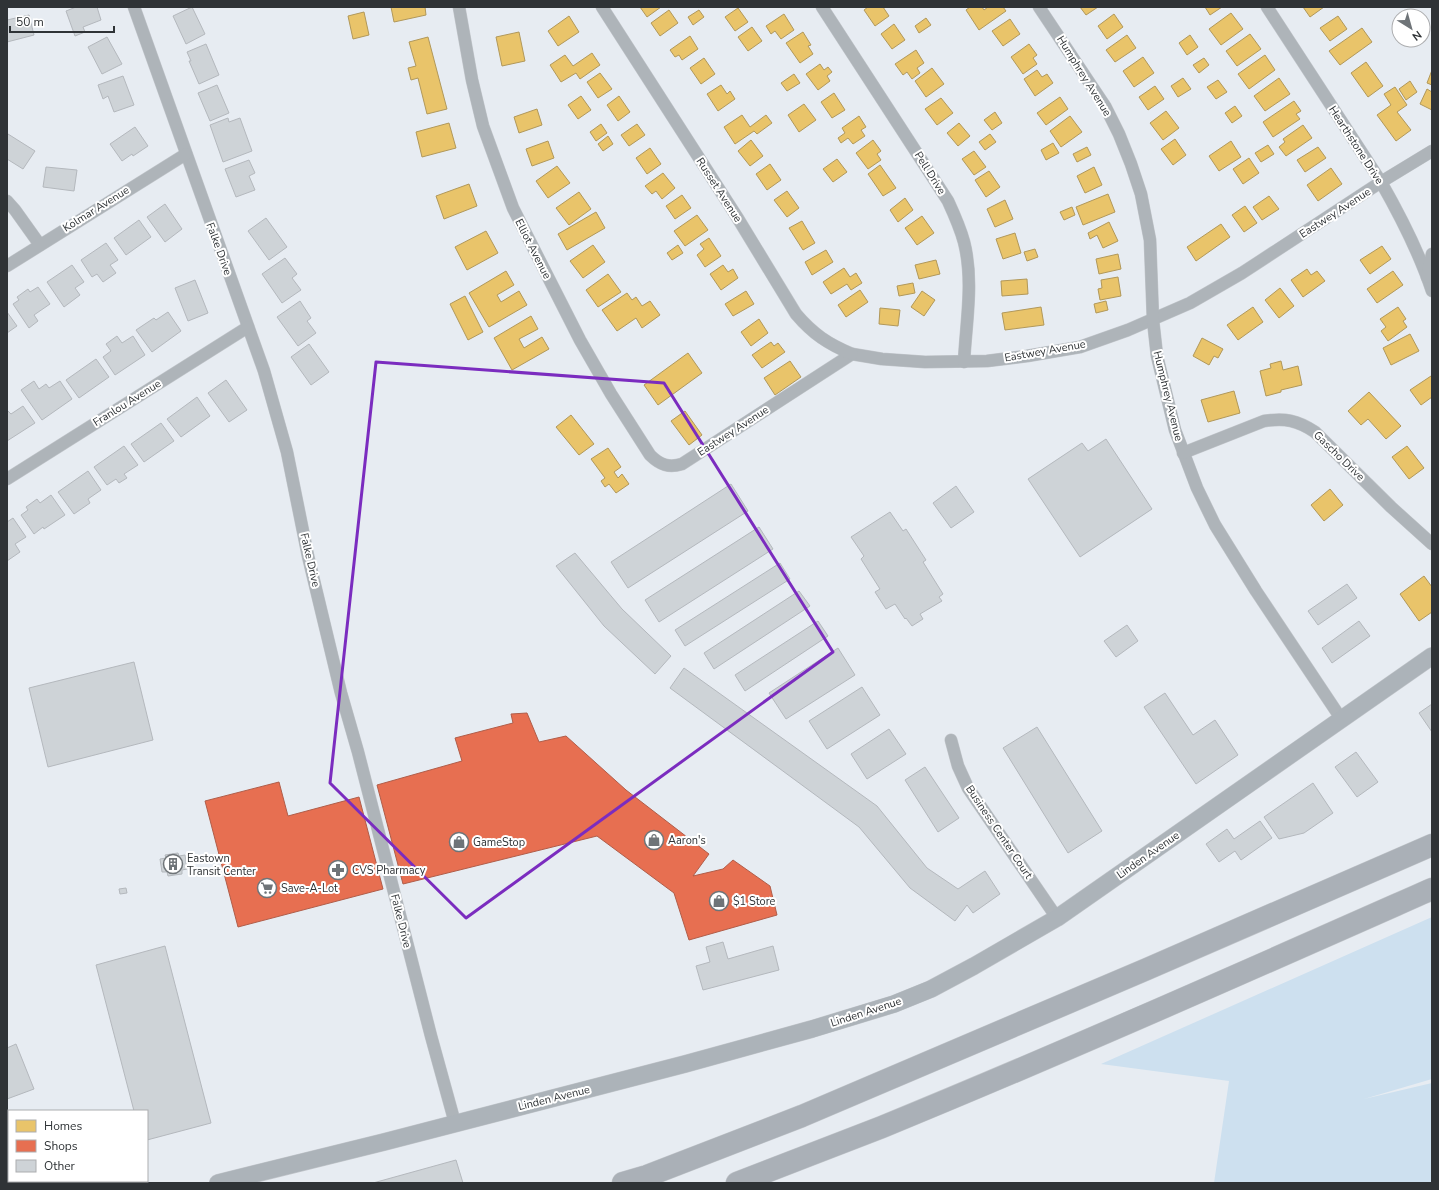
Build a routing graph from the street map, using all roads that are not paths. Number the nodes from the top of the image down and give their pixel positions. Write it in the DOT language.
graph roads {
  1 [pos="134,7"];
  2 [pos="459,7"];
  3 [pos="602,7"];
  4 [pos="822,7"];
  5 [pos="1039,7"];
  6 [pos="1267,7"];
  7 [pos="1432,151"];
  8 [pos="186,154"];
  9 [pos="1381,182"];
  10 [pos="7,202"];
  11 [pos="40,245"];
  12 [pos="1432,254"];
  13 [pos="7,266"];
  14 [pos="1427,277"];
  15 [pos="1432,291"];
  16 [pos="1153,320"];
  17 [pos="248,327"];
  18 [pos="852,354"];
  19 [pos="964,362"];
  20 [pos="1182,453"];
  21 [pos="664,465"];
  22 [pos="7,479"];
  23 [pos="1432,544"];
  24 [pos="1432,656"];
  25 [pos="1342,720"];
  26 [pos="951,740"];
  27 [pos="1432,845"];
  28 [pos="1432,889"];
  29 [pos="1057,918"];
  30 [pos="455,1122"];
  31 [pos="218,1183"];
  32 [pos="623,1183"];
  33 [pos="737,1183"];
  1 -- 8 [label="street, Falke Drive"];
  2 -- 21 [label="street, Elliot Avenue"];
  3 -- 18 [label="street, Russet Avenue"];
  4 -- 19 [label="street, Pell Drive"];
  5 -- 16 [label="street, Humphrey Avenue"];
  6 -- 9 [label="street, Hearthstone Drive"];
  7 -- 9 [label="street, Eastwey Avenue"];
  8 -- 11 [label="street, Kolmar Avenue"];
  8 -- 17 [label="street, Falke Drive"];
  9 -- 14 [label="street, Hearthstone Drive"];
  9 -- 16 [label="street, Eastwey Avenue"];
  10 -- 11 [label="street"];
  11 -- 13 [label="street, Kolmar Avenue"];
  12 -- 14 [label="street"];
  14 -- 15 [label="street, Hearthstone Drive"];
  16 -- 19 [label="street, Eastwey Avenue"];
  16 -- 20 [label="street, Humphrey Avenue"];
  17 -- 22 [label="street, Franlou Avenue"];
  17 -- 30 [label="street, Falke Drive"];
  18 -- 19 [label="street, Eastwey Avenue"];
  18 -- 21 [label="street, Eastwey Avenue"];
  20 -- 23 [label="street, Gascho Drive"];
  20 -- 25 [label="street, Humphrey Avenue"];
  24 -- 25 [label="main road, Linden Avenue"];
  25 -- 29 [label="main road, Linden Avenue"];
  26 -- 29 [label="street, Business Center Court"];
  27 -- 32 [label="highway"];
  28 -- 33 [label="highway"];
  29 -- 30 [label="main road, Linden Avenue"];
  30 -- 31 [label="main road, Linden Avenue"];
}
